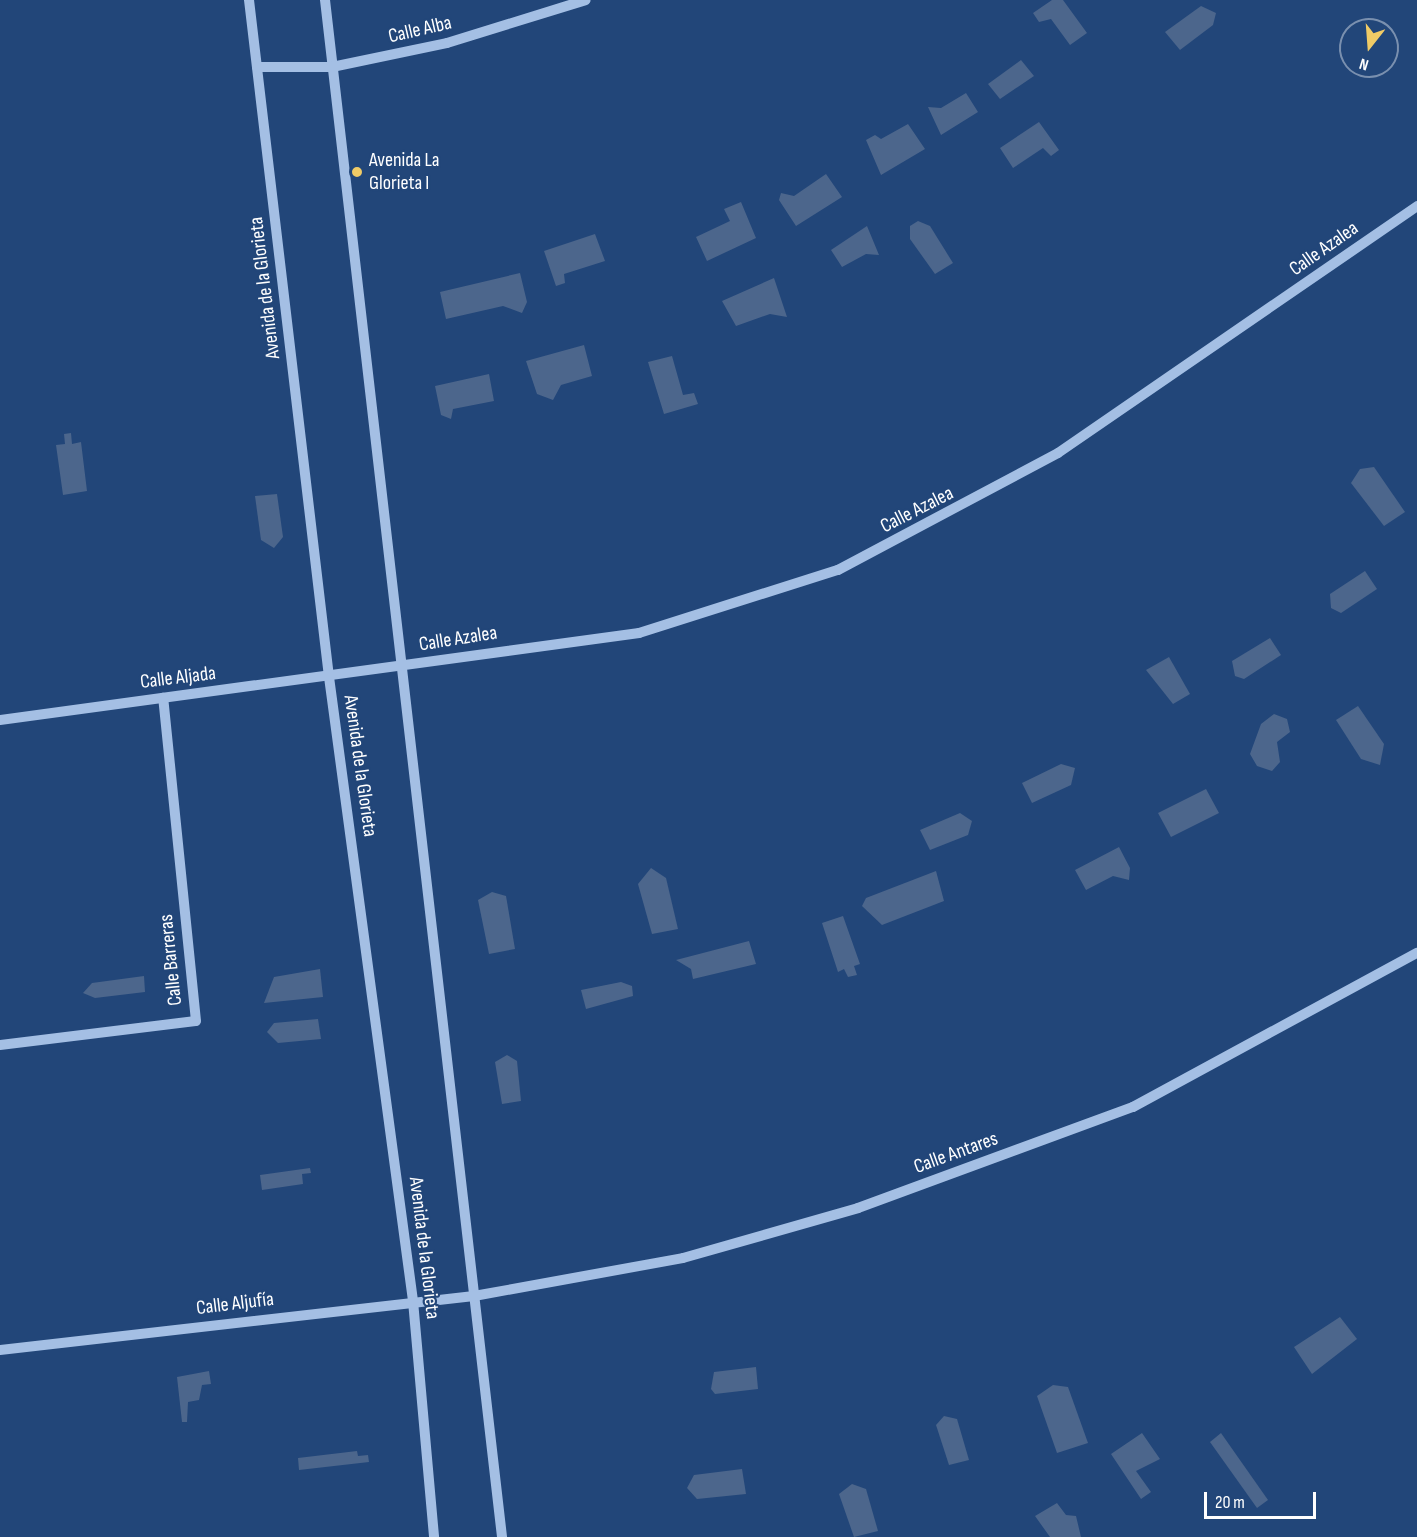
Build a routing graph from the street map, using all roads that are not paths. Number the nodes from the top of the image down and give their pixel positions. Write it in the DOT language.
graph roads {
  1 [pos="249,0"];
  2 [pos="325,0"];
  3 [pos="586,0"];
  4 [pos="257,67"];
  5 [pos="332,67"];
  6 [pos="1417,206"];
  7 [pos="402,667"];
  8 [pos="361,672"];
  9 [pos="329,677"];
  10 [pos="163,698"];
  11 [pos="0,720"];
  12 [pos="1417,952"];
  13 [pos="0,1045"];
  14 [pos="474,1296"];
  15 [pos="413,1301"];
  16 [pos="0,1350"];
  17 [pos="434,1537"];
  18 [pos="502,1537"];
  1 -- 4 [label="street, Avenida de la Glorieta"];
  2 -- 5 [label="street"];
  3 -- 5 [label="street, Calle Alba"];
  4 -- 5 [label="street, Calle Alba"];
  4 -- 9 [label="street, Avenida de la Glorieta"];
  5 -- 7 [label="street"];
  6 -- 7 [label="street, Calle Azalea"];
  7 -- 8 [label="street, Calle Azalea"];
  7 -- 14 [label="street"];
  8 -- 9 [label="street, Calle Aljada"];
  9 -- 10 [label="street, Calle Aljada"];
  9 -- 15 [label="street, Avenida de la Glorieta"];
  10 -- 11 [label="street, Calle Aljada"];
  10 -- 13 [label="street, Calle Barreras"];
  12 -- 14 [label="street, Calle Antares"];
  14 -- 15 [label="street, Calle Aljufía"];
  14 -- 18 [label="street"];
  15 -- 16 [label="street, Calle Aljufía"];
  15 -- 17 [label="street, Avenida de la Glorieta"];
}
